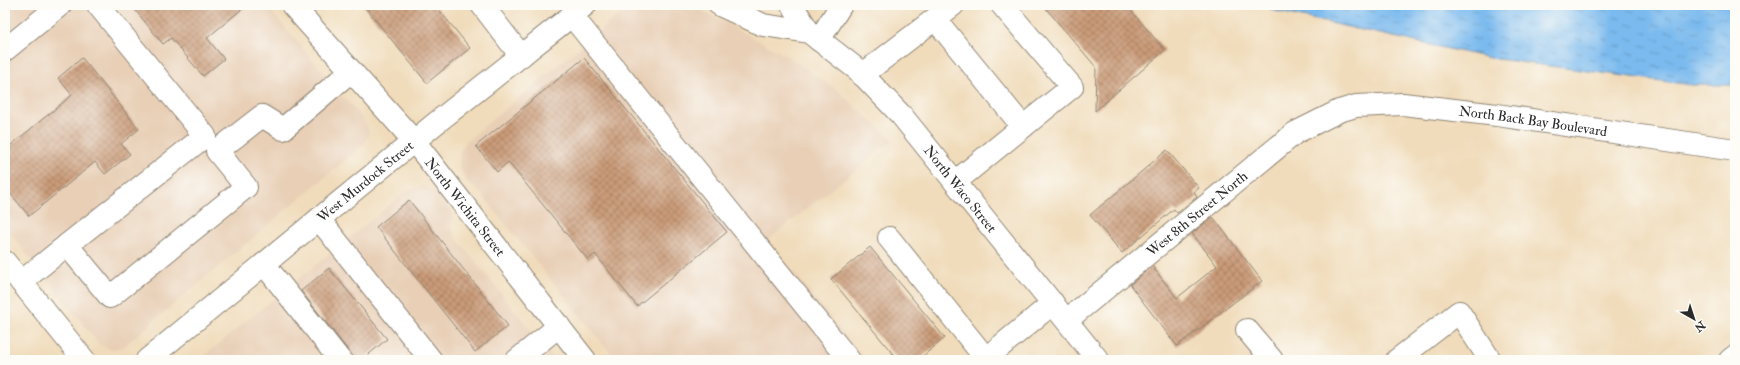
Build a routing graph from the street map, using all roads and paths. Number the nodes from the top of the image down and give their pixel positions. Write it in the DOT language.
graph roads {
  1 [pos="60,5"];
  2 [pos="98,5"];
  3 [pos="292,5"];
  4 [pos="482,5"];
  5 [pos="720,5"];
  6 [pos="792,5"];
  7 [pos="841,5"];
  8 [pos="953,5"];
  9 [pos="1002,5"];
  10 [pos="578,10"];
  11 [pos="935,20"];
  12 [pos="814,36"];
  13 [pos="5,50"];
  14 [pos="521,56"];
  15 [pos="351,70"];
  16 [pos="862,75"];
  17 [pos="1332,113"];
  18 [pos="1023,127"];
  19 [pos="414,141"];
  20 [pos="211,144"];
  21 [pos="1735,150"];
  22 [pos="955,182"];
  23 [pos="319,219"];
  24 [pos="889,238"];
  25 [pos="67,245"];
  26 [pos="264,264"];
  27 [pos="11,273"];
  28 [pos="1053,303"];
  29 [pos="1067,320"];
  30 [pos="559,326"];
  31 [pos="1247,330"];
  32 [pos="1735,356"];
  33 [pos="84,360"];
  34 [pos="147,360"];
  35 [pos="340,360"];
  36 [pos="431,360"];
  37 [pos="517,360"];
  38 [pos="585,360"];
  39 [pos="849,360"];
  40 [pos="985,360"];
  41 [pos="1098,360"];
  42 [pos="1272,360"];
  43 [pos="1397,360"];
  44 [pos="1490,360"];
  45 [pos="1730,360"];
  1 -- 13 [label="street"];
  2 -- 20 [label="street"];
  3 -- 15 [label="street, North Wichita Street"];
  4 -- 14 [label="street"];
  5 -- 12 [label="street"];
  6 -- 12 [label="street, North Waco Street"];
  7 -- 12 [label="street"];
  8 -- 11 [label="street"];
  9 -- 18 [label="street"];
  10 -- 14 [label="street, West Murdock Street"];
  10 -- 39 [label="street"];
  11 -- 16 [label="street"];
  11 -- 18 [label="street"];
  12 -- 16 [label="street, North Waco Street"];
  14 -- 19 [label="street, West Murdock Street"];
  15 -- 19 [label="street, North Wichita Street"];
  15 -- 20 [label="street"];
  16 -- 22 [label="street, North Waco Street"];
  17 -- 21 [label="street, North Back Bay Boulevard"];
  17 -- 29 [label="street, West 8th Street North"];
  18 -- 22 [label="street"];
  19 -- 23 [label="street, West Murdock Street"];
  19 -- 30 [label="street, North Wichita Street"];
  20 -- 25 [label="street"];
  20 -- 25 [label="street"];
  22 -- 28 [label="street, North Waco Street"];
  23 -- 26 [label="street, West Murdock Street"];
  23 -- 36 [label="street"];
  24 -- 40 [label="street"];
  25 -- 27 [label="street"];
  26 -- 34 [label="street, West Murdock Street"];
  26 -- 35 [label="street"];
  27 -- 33 [label="street"];
  28 -- 29 [label="street, North Waco Street"];
  28 -- 40 [label="street"];
  29 -- 41 [label="street, North Waco Street"];
  30 -- 37 [label="street"];
  30 -- 38 [label="street, North Wichita Street"];
  31 -- 42 [label="street"];
  32 -- 45 [label="street"];
  43 -- 44 [label="street"];
}
